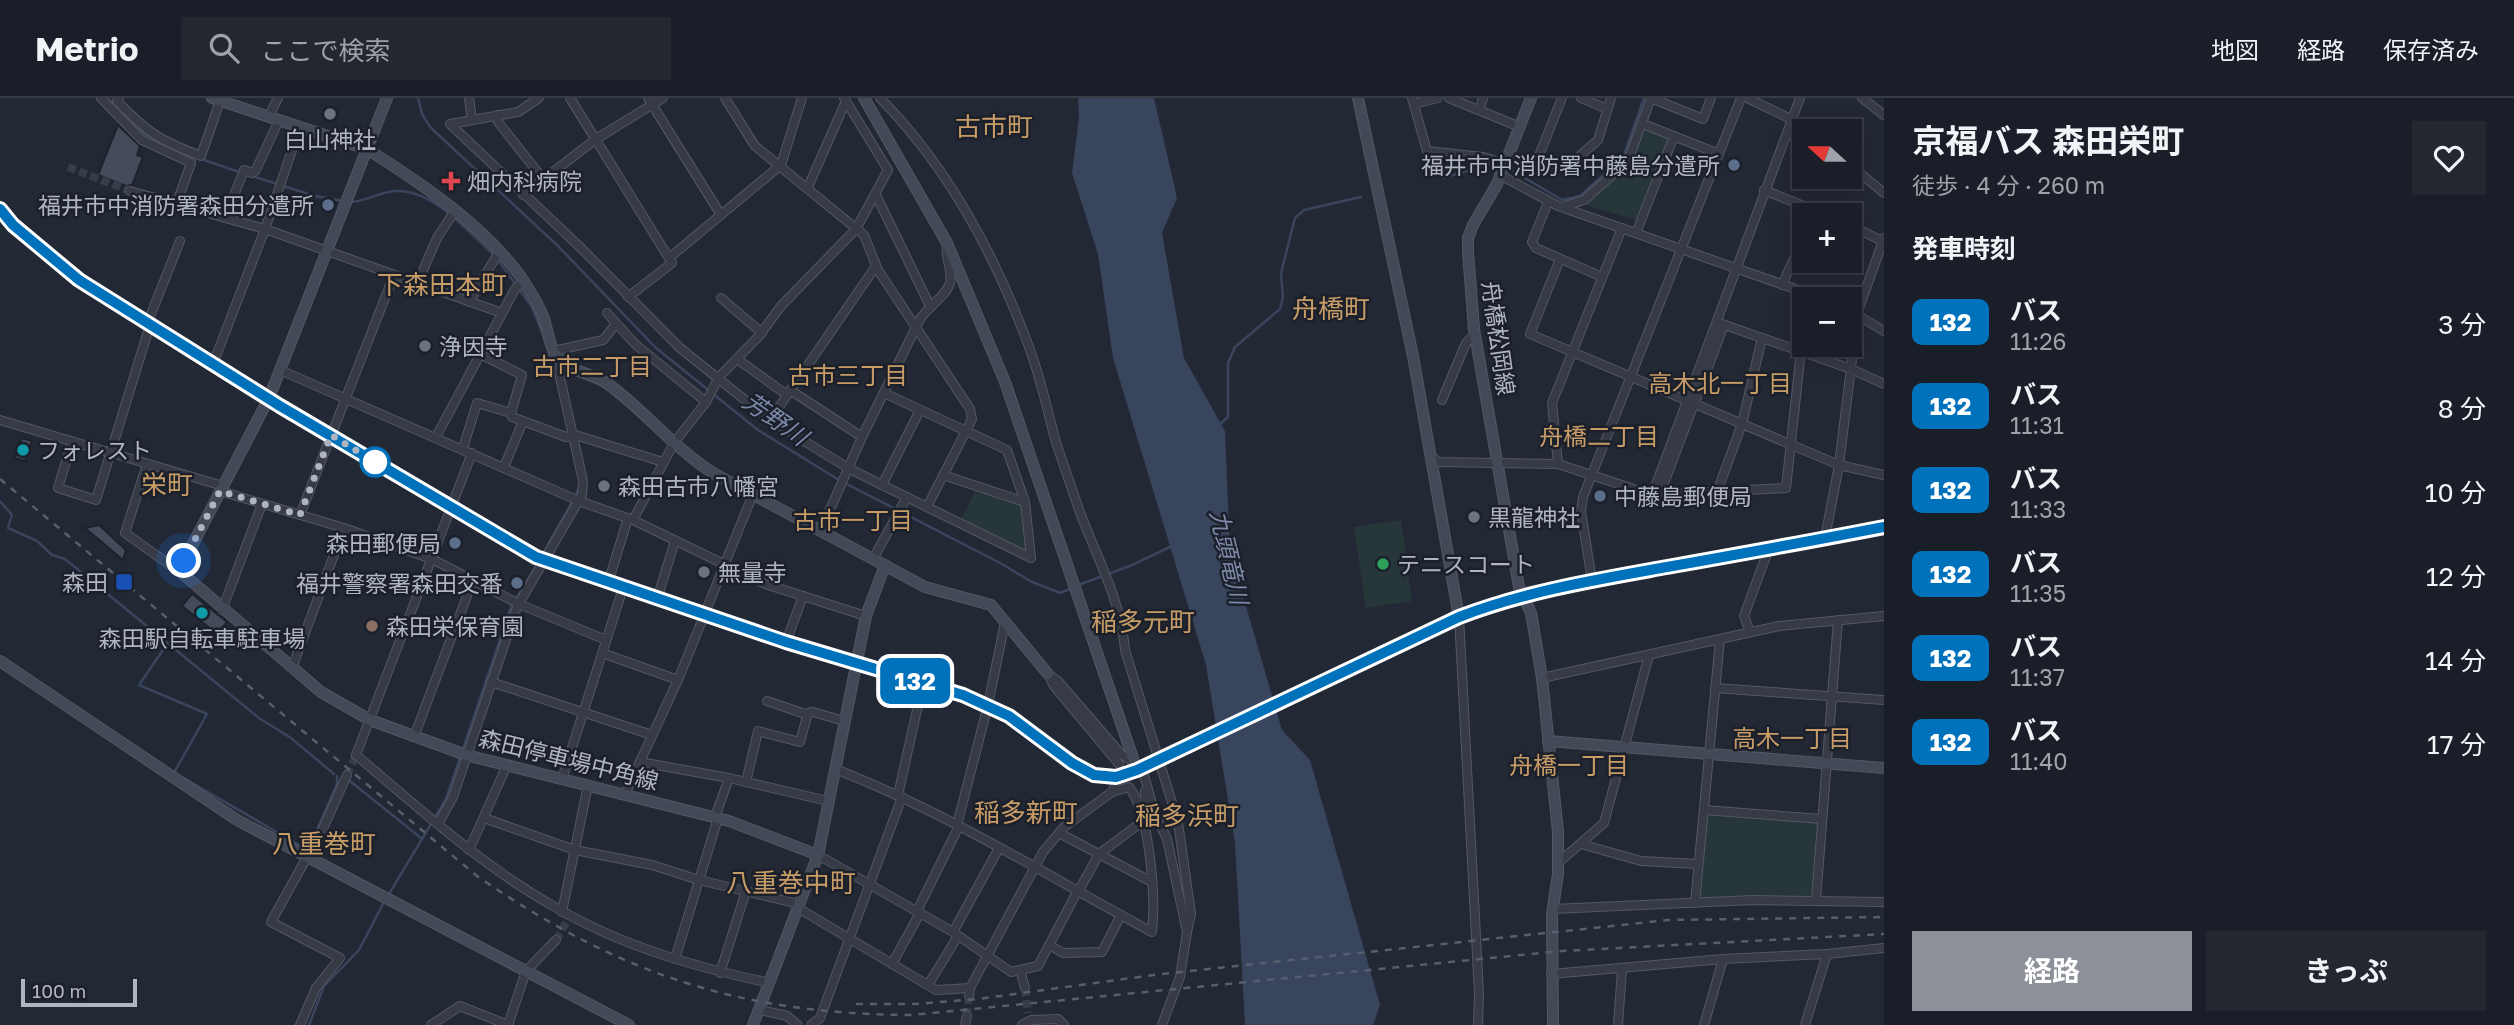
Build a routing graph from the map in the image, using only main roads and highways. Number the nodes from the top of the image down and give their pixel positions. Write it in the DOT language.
graph roads {
  1 [pos="0,209"];
  2 [pos="1884,527"];
  1 -- 2 [label="main road, bridge"];
}
